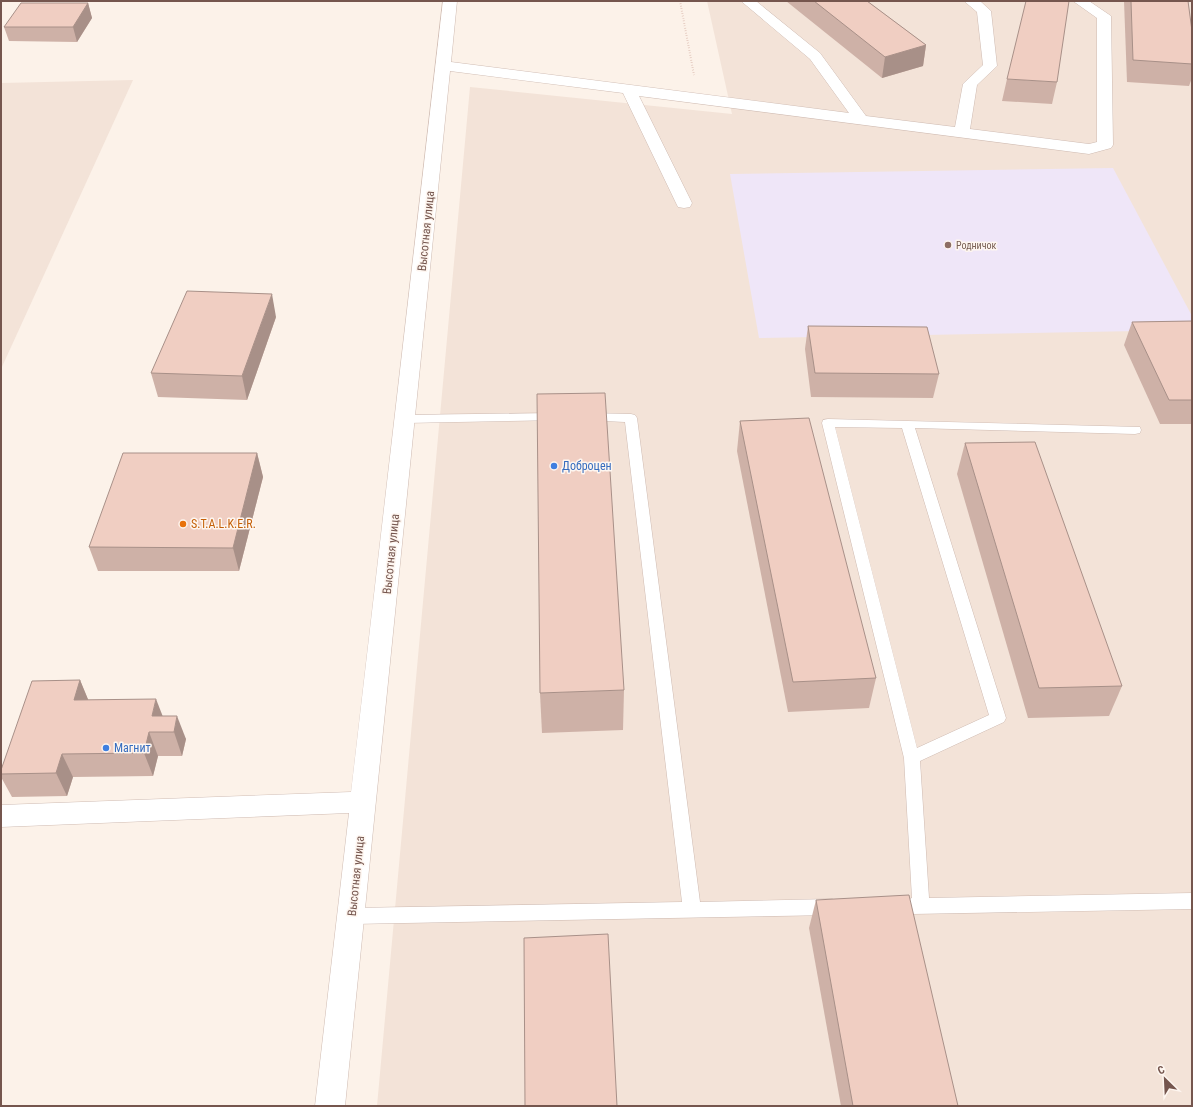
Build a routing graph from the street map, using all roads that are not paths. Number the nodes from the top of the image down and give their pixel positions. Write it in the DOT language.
graph roads {
  1 [pos="450,1"];
  2 [pos="748,1"];
  3 [pos="971,1"];
  4 [pos="1080,1"];
  5 [pos="444,66"];
  6 [pos="628,90"];
  7 [pos="861,120"];
  8 [pos="962,133"];
  9 [pos="684,204"];
  10 [pos="405,419"];
  11 [pos="907,424"];
  12 [pos="1135,430"];
  13 [pos="912,758"];
  14 [pos="364,802"];
  15 [pos="1,816"];
  16 [pos="1192,900"];
  17 [pos="897,906"];
  18 [pos="921,906"];
  19 [pos="850,907"];
  20 [pos="692,909"];
  21 [pos="352,916"];
  22 [pos="330,1106"];
  1 -- 5 [label="street, Высотная улица"];
  2 -- 7 [label="street"];
  3 -- 8 [label="street"];
  4 -- 8 [label="street"];
  5 -- 6 [label="street"];
  5 -- 10 [label="street, Высотная улица"];
  6 -- 7 [label="street"];
  6 -- 9 [label="street"];
  7 -- 8 [label="street"];
  10 -- 14 [label="street, Высотная улица"];
  10 -- 20 [label="lane"];
  11 -- 12 [label="lane"];
  11 -- 13 [label="lane"];
  11 -- 13 [label="lane"];
  13 -- 18 [label="lane"];
  14 -- 15 [label="street"];
  14 -- 21 [label="street, Высотная улица"];
  16 -- 18 [label="lane"];
  17 -- 18 [label="lane"];
  19 -- 20 [label="lane"];
  20 -- 21 [label="lane"];
  21 -- 22 [label="street, Высотная улица"];
}
